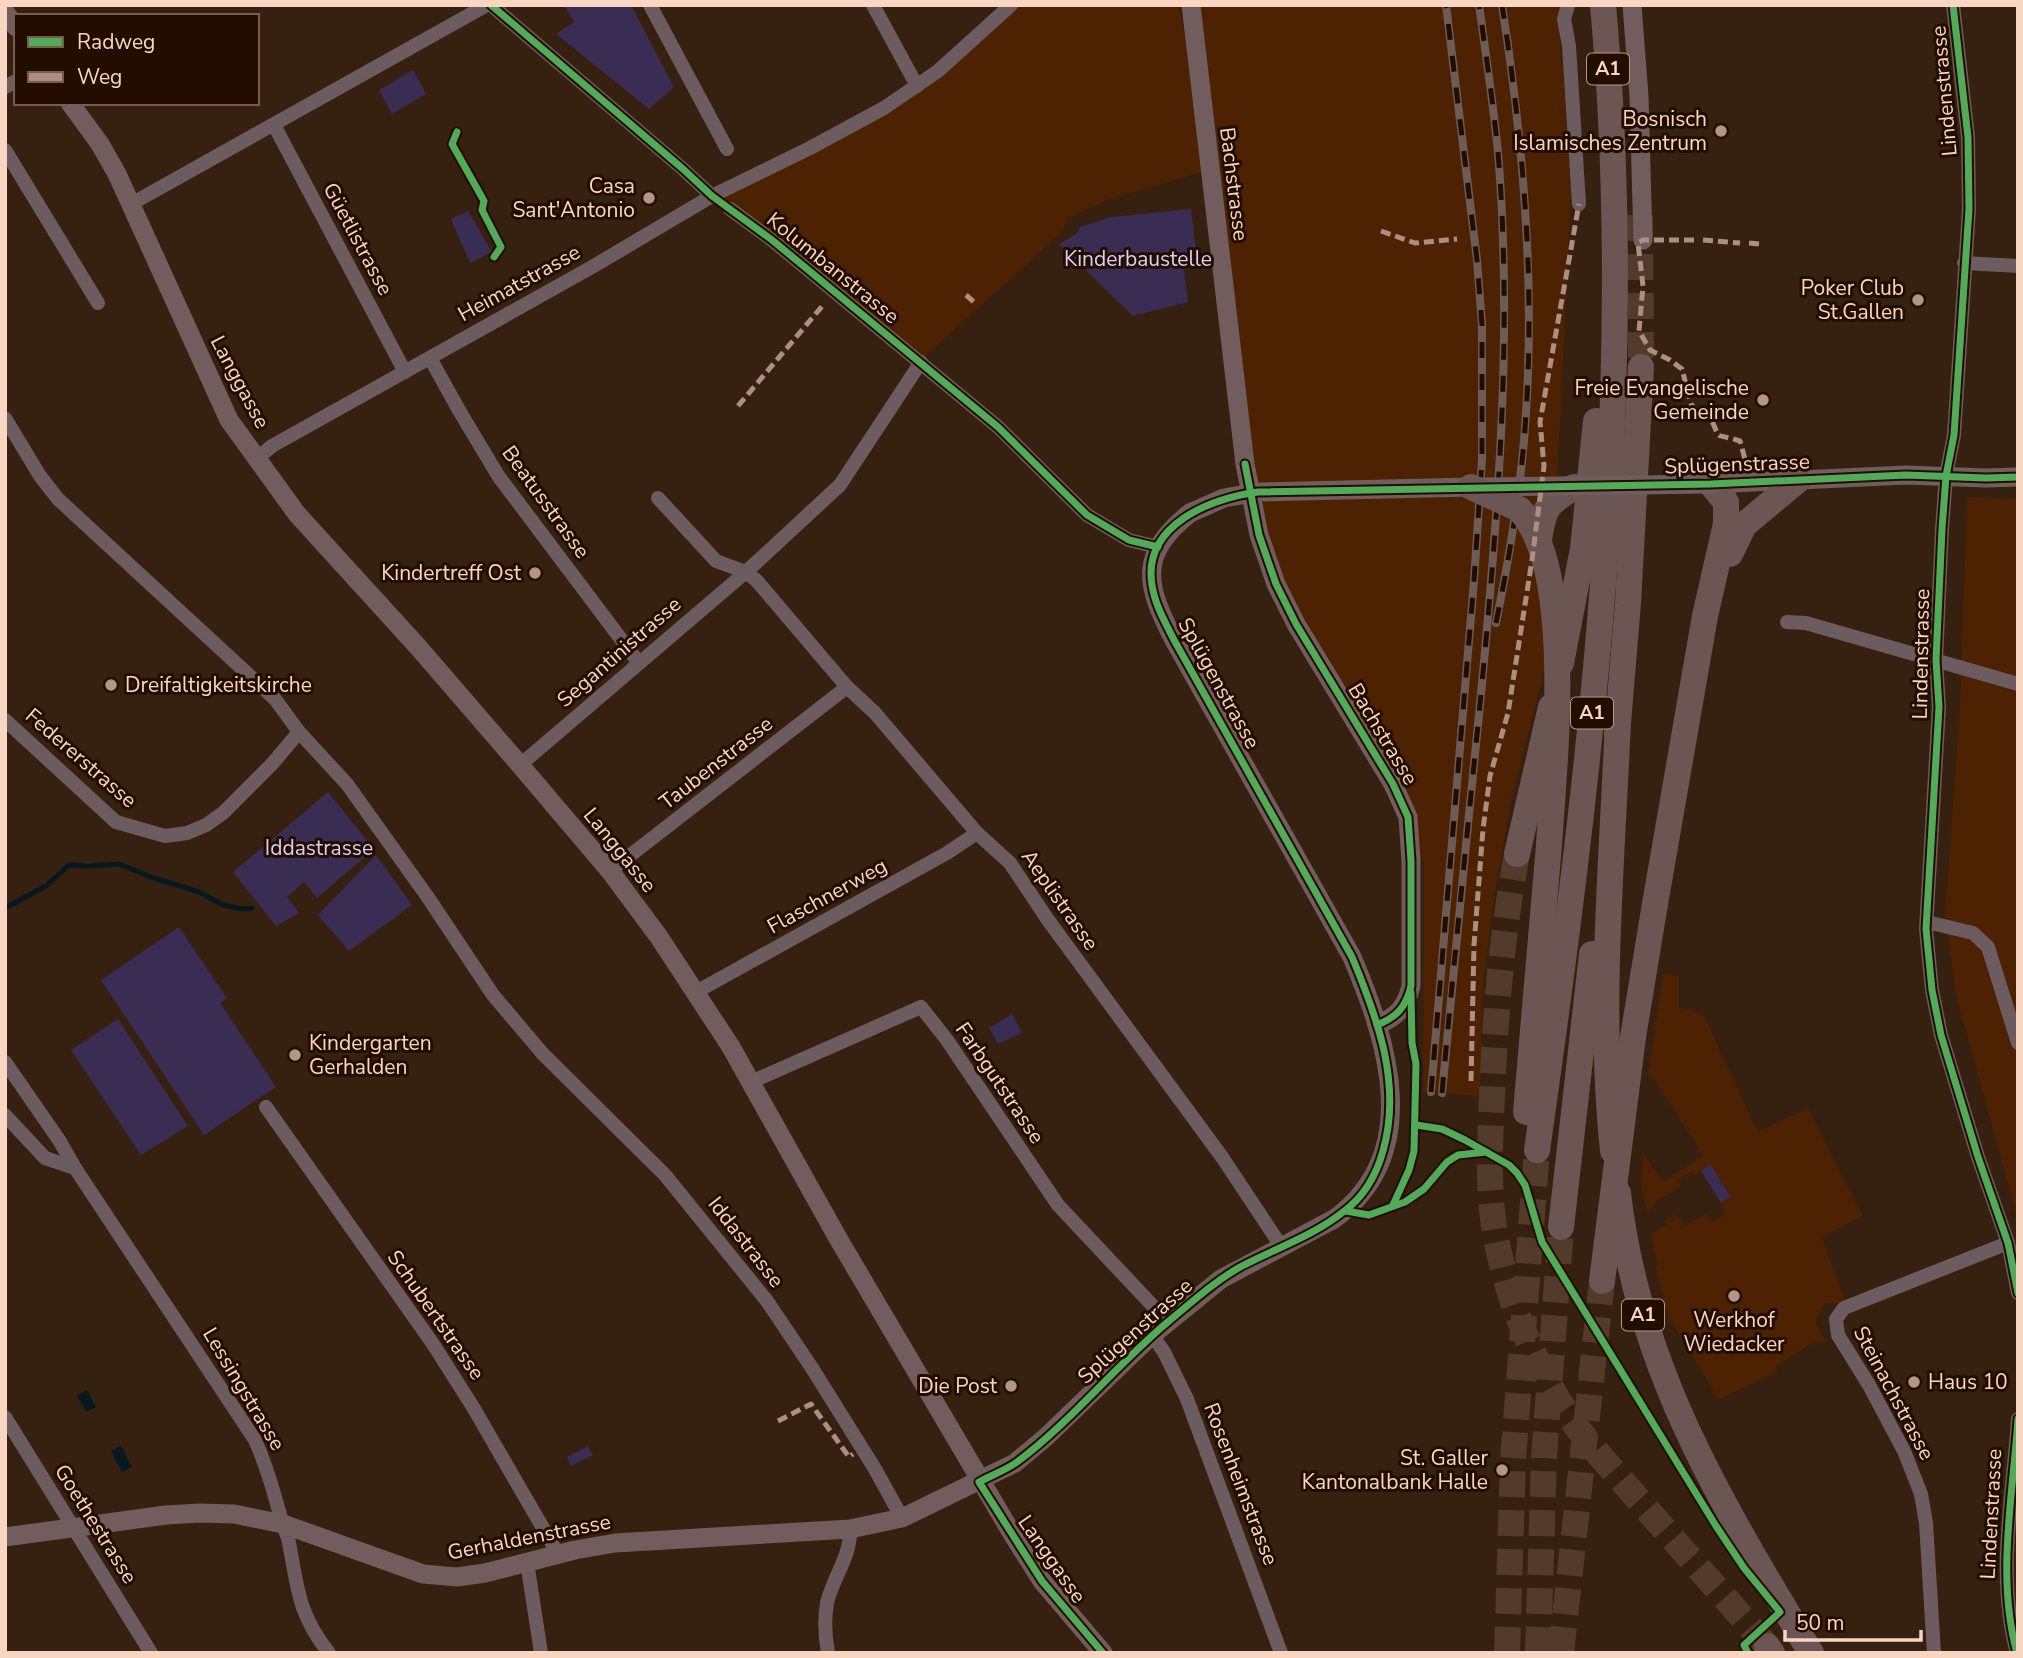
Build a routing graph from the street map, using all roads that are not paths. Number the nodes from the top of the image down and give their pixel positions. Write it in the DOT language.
graph roads {
  1 [pos="489,5"];
  2 [pos="650,5"];
  3 [pos="873,5"];
  4 [pos="1011,5"];
  5 [pos="1191,5"];
  6 [pos="1568,5"];
  7 [pos="1602,5"];
  8 [pos="1632,5"];
  9 [pos="1953,5"];
  10 [pos="917,86"];
  11 [pos="71,105"];
  12 [pos="274,125"];
  13 [pos="727,149"];
  14 [pos="5,150"];
  15 [pos="712,196"];
  16 [pos="131,204"];
  17 [pos="1579,204"];
  18 [pos="730,209"];
  19 [pos="1643,240"];
  20 [pos="1964,263"];
  21 [pos="2018,267"];
  22 [pos="1615,274"];
  23 [pos="98,303"];
  24 [pos="430,358"];
  25 [pos="921,362"];
  26 [pos="1641,367"];
  27 [pos="405,372"];
  28 [pos="5,418"];
  29 [pos="256,459"];
  30 [pos="1946,476"];
  31 [pos="2018,477"];
  32 [pos="1798,480"];
  33 [pos="1724,483"];
  34 [pos="1574,486"];
  35 [pos="1471,487"];
  36 [pos="658,498"];
  37 [pos="1539,539"];
  38 [pos="1158,547"];
  39 [pos="746,572"];
  40 [pos="1787,622"];
  41 [pos="1936,660"];
  42 [pos="639,663"];
  43 [pos="2018,684"];
  44 [pos="847,687"];
  45 [pos="5,720"];
  46 [pos="1618,720"];
  47 [pos="299,733"];
  48 [pos="520,765"];
  49 [pos="1679,767"];
  50 [pos="977,833"];
  51 [pos="1517,854"];
  52 [pos="610,871"];
  53 [pos="1927,922"];
  54 [pos="696,992"];
  55 [pos="1377,1025"];
  56 [pos="2018,1043"];
  57 [pos="5,1062"];
  58 [pos="751,1082"];
  59 [pos="266,1107"];
  60 [pos="5,1115"];
  61 [pos="75,1168"];
  62 [pos="1561,1227"];
  63 [pos="2008,1243"];
  64 [pos="1281,1246"];
  65 [pos="1602,1281"];
  66 [pos="2018,1293"];
  67 [pos="1168,1322"];
  68 [pos="1152,1335"];
  69 [pos="5,1417"];
  70 [pos="2018,1419"];
  71 [pos="979,1482"];
  72 [pos="902,1518"];
  73 [pos="283,1524"];
  74 [pos="74,1528"];
  75 [pos="850,1529"];
  76 [pos="5,1537"];
  77 [pos="558,1554"];
  78 [pos="527,1562"];
  79 [pos="151,1653"];
  80 [pos="329,1653"];
  81 [pos="541,1653"];
  82 [pos="828,1653"];
  83 [pos="1103,1653"];
  84 [pos="1281,1653"];
  85 [pos="1811,1653"];
  86 [pos="1934,1653"];
  87 [pos="2017,1653"];
  1 -- 12 [label="street"];
  1 -- 15 [label="street"];
  2 -- 13 [label="street"];
  3 -- 10 [label="street"];
  4 -- 10 [label="street, Heimatstrasse"];
  5 -- 55 [label="main road, Bachstrasse"];
  6 -- 17 [label="street"];
  7 -- 22 [label="highway, A1"];
  8 -- 19 [label="main road"];
  9 -- 20 [label="street, Lindenstrasse"];
  10 -- 15 [label="street, Heimatstrasse"];
  11 -- 16 [label="main road, Langgasse"];
  12 -- 16 [label="street"];
  12 -- 27 [label="street, Güetlistrasse"];
  14 -- 23 [label="street"];
  15 -- 24 [label="street, Heimatstrasse"];
  16 -- 29 [label="main road, Langgasse"];
  18 -- 25 [label="street, Kolumbanstrasse"];
  20 -- 21 [label="street"];
  20 -- 30 [label="street, Lindenstrasse"];
  22 -- 37 [label="highway, A1, bridge"];
  22 -- 51 [label="highway, A1"];
  24 -- 27 [label="street, Heimatstrasse"];
  24 -- 42 [label="street, Beatusstrasse"];
  25 -- 38 [label="street, Kolumbanstrasse"];
  25 -- 39 [label="street, Segantinistrasse"];
  26 -- 46 [label="highway, A1"];
  27 -- 29 [label="street, Heimatstrasse"];
  28 -- 47 [label="street, Iddastrasse"];
  29 -- 48 [label="main road, Langgasse"];
  30 -- 31 [label="main road, Splügenstrasse"];
  30 -- 32 [label="main road, Splügenstrasse"];
  30 -- 41 [label="street, Lindenstrasse"];
  32 -- 33 [label="main road, Splügenstrasse"];
  32 -- 49 [label="highway"];
  33 -- 34 [label="main road, Splügenstrasse, bridge"];
  33 -- 49 [label="highway, A1"];
  34 -- 35 [label="main road, Splügenstrasse, bridge"];
  34 -- 37 [label="highway"];
  35 -- 37 [label="highway, A1, bridge"];
  35 -- 38 [label="main road, Splügenstrasse, bridge"];
  36 -- 39 [label="street"];
  38 -- 55 [label="main road, Splügenstrasse"];
  39 -- 42 [label="street, Segantinistrasse"];
  39 -- 44 [label="street, Aeplistrasse"];
  40 -- 41 [label="street"];
  41 -- 43 [label="street"];
  41 -- 53 [label="street, Lindenstrasse"];
  42 -- 48 [label="street, Segantinistrasse"];
  44 -- 50 [label="street, Aeplistrasse"];
  44 -- 52 [label="street, Taubenstrasse"];
  45 -- 47 [label="street, Federerstrasse"];
  46 -- 62 [label="highway, A1"];
  46 -- 85 [label="highway, A1"];
  47 -- 72 [label="street, Iddastrasse"];
  48 -- 52 [label="main road, Langgasse"];
  49 -- 65 [label="highway, A1, bridge"];
  50 -- 54 [label="street, Flaschnerweg"];
  50 -- 64 [label="street, Aeplistrasse"];
  52 -- 54 [label="main road, Langgasse"];
  53 -- 56 [label="street"];
  53 -- 63 [label="street, Lindenstrasse"];
  54 -- 58 [label="main road, Langgasse"];
  55 -- 64 [label="main road, Splügenstrasse"];
  57 -- 61 [label="street, Lessingstrasse"];
  58 -- 67 [label="street, Farbgutstrasse"];
  58 -- 71 [label="main road, Langgasse"];
  59 -- 77 [label="street, Schubertstrasse"];
  60 -- 61 [label="street"];
  61 -- 73 [label="street, Lessingstrasse"];
  63 -- 66 [label="street, Lindenstrasse"];
  63 -- 86 [label="street, Steinachstrasse"];
  64 -- 67 [label="main road, Splügenstrasse"];
  67 -- 68 [label="main road, Splügenstrasse"];
  68 -- 71 [label="main road, Splügenstrasse"];
  68 -- 84 [label="street, Rosenheimstrasse"];
  69 -- 74 [label="street, Goethestrasse"];
  70 -- 87 [label="street, Lindenstrasse"];
  71 -- 72 [label="main road, Gerhaldenstrasse"];
  71 -- 83 [label="main road, Langgasse"];
  72 -- 75 [label="main road, Gerhaldenstrasse"];
  73 -- 74 [label="main road, Gerhaldenstrasse"];
  73 -- 78 [label="main road, Gerhaldenstrasse"];
  73 -- 80 [label="street, Lessingstrasse"];
  74 -- 76 [label="main road, Gerhaldenstrasse"];
  74 -- 79 [label="street, Goethestrasse"];
  75 -- 77 [label="main road, Gerhaldenstrasse"];
  75 -- 82 [label="street"];
  77 -- 78 [label="main road, Gerhaldenstrasse"];
  78 -- 81 [label="street"];
}
